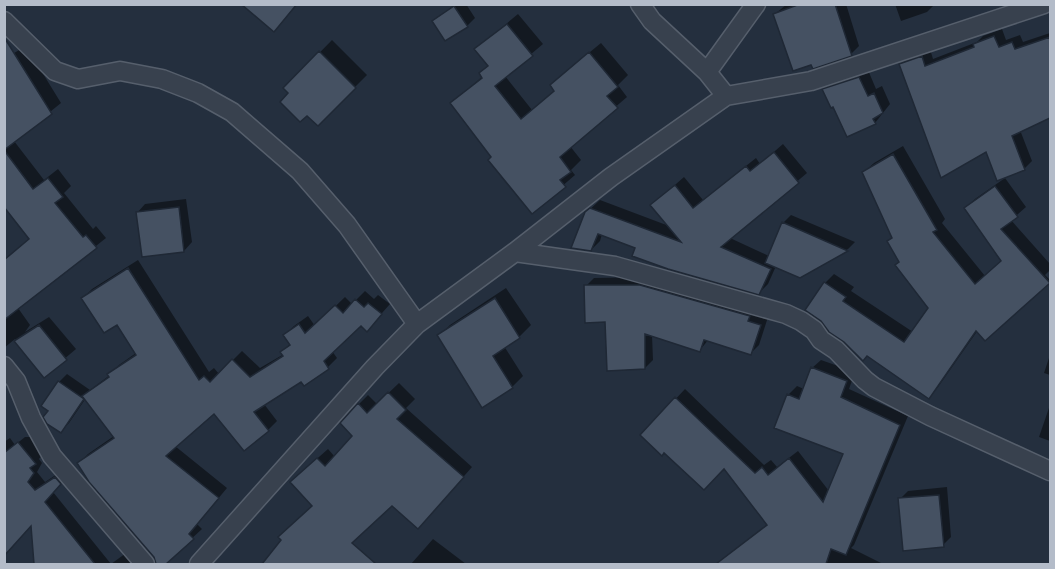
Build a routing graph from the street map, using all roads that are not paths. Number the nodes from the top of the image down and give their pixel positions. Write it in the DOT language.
graph roads {
  1 [pos="640,4"];
  2 [pos="756,4"];
  3 [pos="1044,4"];
  4 [pos="4,21"];
  5 [pos="707,72"];
  6 [pos="726,96"];
  7 [pos="515,252"];
  8 [pos="417,324"];
  9 [pos="4,366"];
  10 [pos="1050,471"];
  11 [pos="145,564"];
  12 [pos="199,564"];
  1 -- 5 [label="street"];
  2 -- 5 [label="street"];
  3 -- 6 [label="street"];
  4 -- 8 [label="street"];
  5 -- 6 [label="street"];
  6 -- 7 [label="street"];
  7 -- 8 [label="street"];
  7 -- 10 [label="street"];
  8 -- 12 [label="street"];
  9 -- 11 [label="street"];
}
